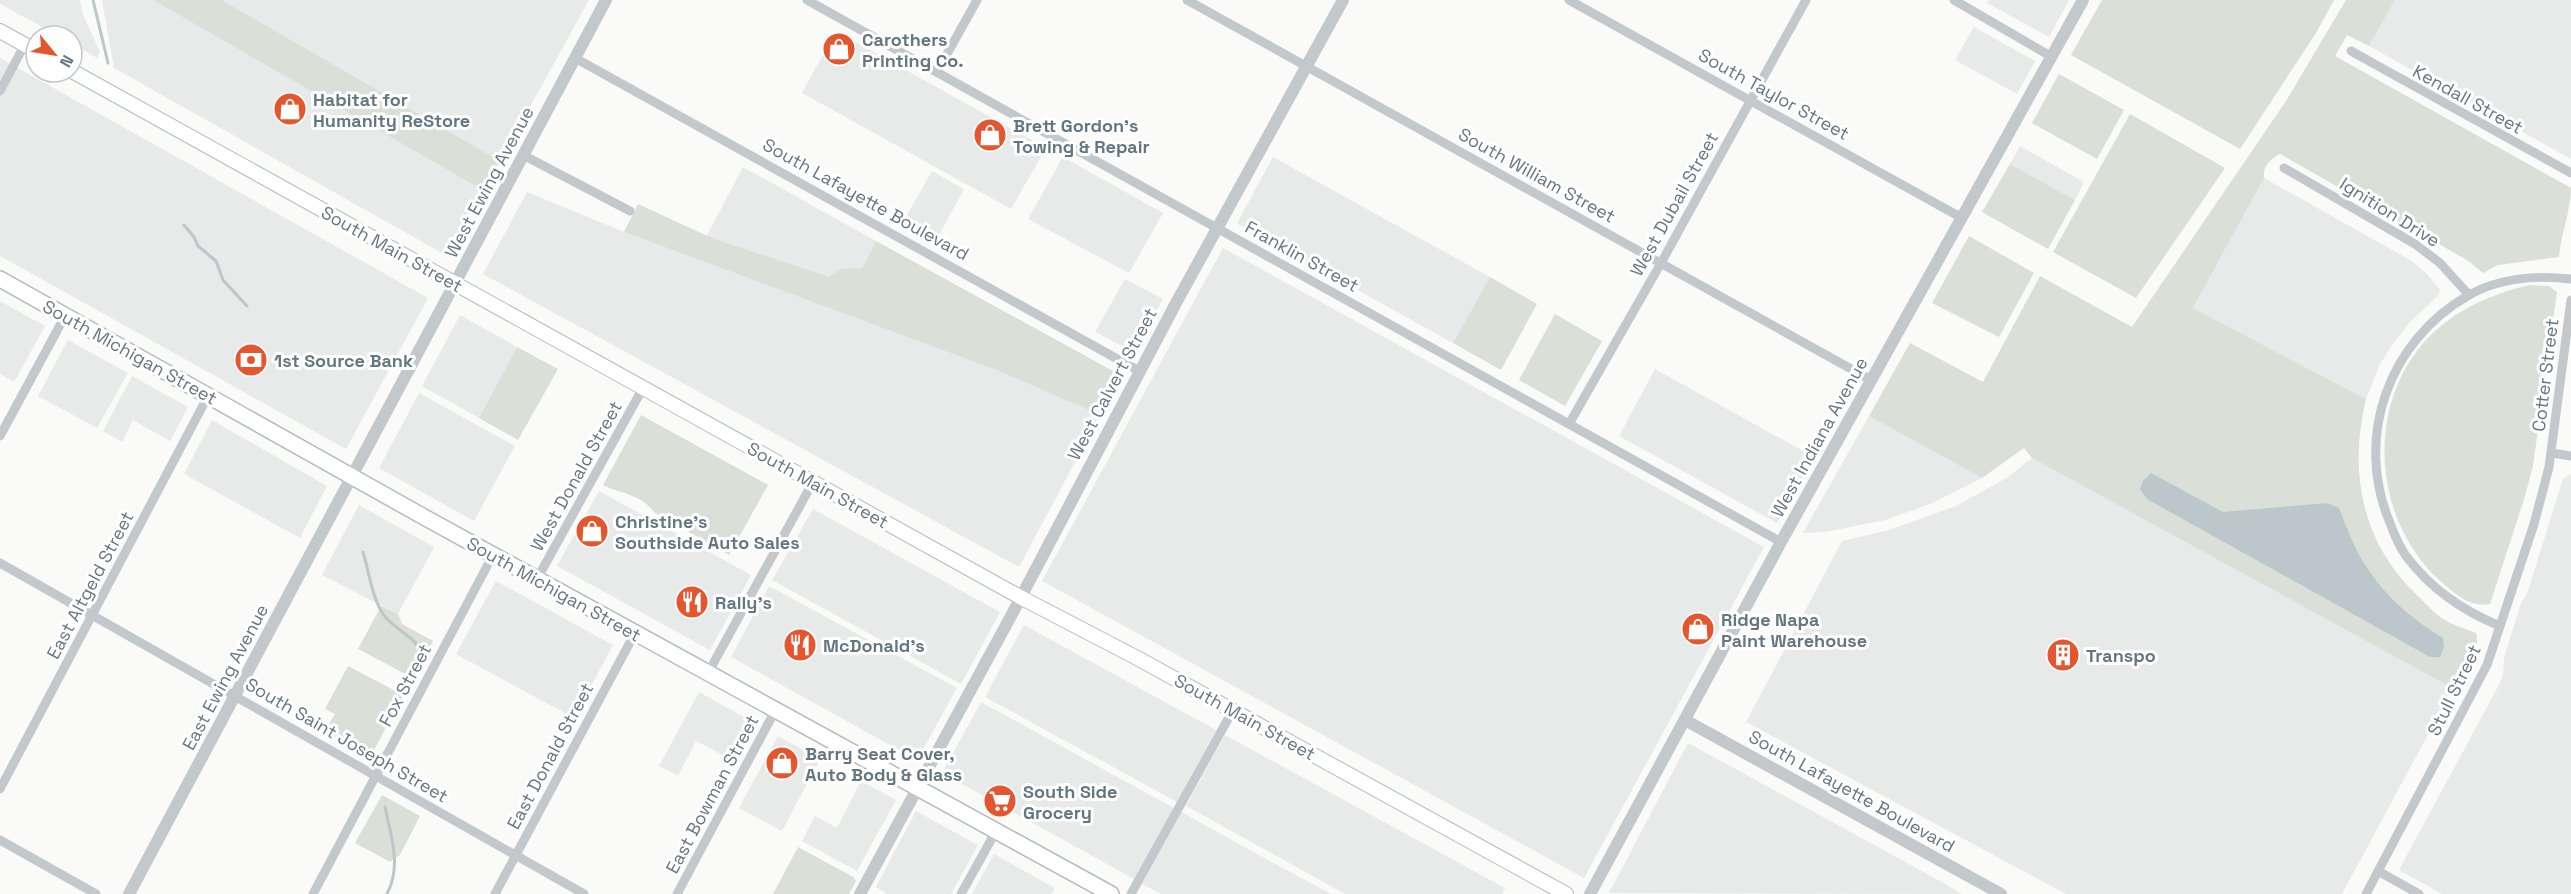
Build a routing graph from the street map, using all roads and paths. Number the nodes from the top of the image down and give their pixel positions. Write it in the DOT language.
graph roads {
  1 [pos="606,0"];
  2 [pos="807,0"];
  3 [pos="977,0"];
  4 [pos="1187,0"];
  5 [pos="1343,0"];
  6 [pos="1569,0"];
  7 [pos="1806,0"];
  8 [pos="1954,0"];
  9 [pos="2083,0"];
  10 [pos="0,31"];
  11 [pos="24,45"];
  12 [pos="2351,51"];
  13 [pos="24,57"];
  14 [pos="2052,57"];
  15 [pos="575,58"];
  16 [pos="1306,66"];
  17 [pos="937,72"];
  18 [pos="84,78"];
  19 [pos="0,91"];
  20 [pos="1750,100"];
  21 [pos="523,155"];
  22 [pos="2284,168"];
  23 [pos="2571,173"];
  24 [pos="630,211"];
  25 [pos="1962,218"];
  26 [pos="1217,228"];
  27 [pos="1661,263"];
  28 [pos="0,279"];
  29 [pos="2571,279"];
  30 [pos="455,284"];
  31 [pos="2469,295"];
  32 [pos="2571,300"];
  33 [pos="65,316"];
  34 [pos="1139,371"];
  35 [pos="1871,380"];
  36 [pos="643,388"];
  37 [pos="208,396"];
  38 [pos="1569,424"];
  39 [pos="0,436"];
  40 [pos="2552,453"];
  41 [pos="2571,456"];
  42 [pos="353,477"];
  43 [pos="813,482"];
  44 [pos="1781,542"];
  45 [pos="493,555"];
  46 [pos="0,563"];
  47 [pos="537,579"];
  48 [pos="1020,597"];
  49 [pos="92,615"];
  50 [pos="2500,626"];
  51 [pos="634,633"];
  52 [pos="708,673"];
  53 [pos="236,696"];
  54 [pos="776,709"];
  55 [pos="1233,710"];
  56 [pos="1685,720"];
  57 [pos="376,776"];
  58 [pos="917,788"];
  59 [pos="0,789"];
  60 [pos="996,831"];
  61 [pos="0,840"];
  62 [pos="516,855"];
  63 [pos="2378,872"];
  64 [pos="96,894"];
  65 [pos="129,894"];
  66 [pos="313,894"];
  67 [pos="495,894"];
  68 [pos="584,894"];
  69 [pos="677,894"];
  70 [pos="860,894"];
  71 [pos="961,894"];
  72 [pos="1111,894"];
  73 [pos="1131,894"];
  74 [pos="1566,894"];
  75 [pos="1590,894"];
  76 [pos="2001,894"];
  77 [pos="2366,894"];
  78 [pos="2419,894"];
  1 -- 15 [label="street, West Ewing Avenue"];
  2 -- 17 [label="street, Franklin Street"];
  3 -- 17 [label="street"];
  4 -- 16 [label="street, South William Street"];
  5 -- 16 [label="street, West Calvert Street"];
  6 -- 20 [label="street, South Taylor Street"];
  7 -- 20 [label="street, West Dubail Street"];
  8 -- 14 [label="street"];
  9 -- 14 [label="street, West Indiana Avenue"];
  10 -- 11 [label="main road"];
  12 -- 23 [label="street, Kendall Street"];
  13 -- 19 [label="street"];
  14 -- 25 [label="street, West Indiana Avenue"];
  15 -- 21 [label="street, West Ewing Avenue"];
  15 -- 34 [label="street, South Lafayette Boulevard"];
  16 -- 26 [label="street, West Calvert Street"];
  16 -- 27 [label="street, South William Street"];
  17 -- 26 [label="street, Franklin Street"];
  18 -- 30 [label="main road, South Main Street"];
  20 -- 25 [label="street, South Taylor Street"];
  20 -- 27 [label="street, West Dubail Street"];
  21 -- 24 [label="street"];
  21 -- 30 [label="street, West Ewing Avenue"];
  22 -- 31 [label="street, Ignition Drive"];
  25 -- 35 [label="street, West Indiana Avenue"];
  26 -- 34 [label="street, West Calvert Street"];
  26 -- 38 [label="street, Franklin Street"];
  27 -- 35 [label="street, South William Street"];
  27 -- 38 [label="street, West Dubail Street"];
  28 -- 33 [label="main road, South Michigan Street"];
  29 -- 31 [label="street"];
  30 -- 36 [label="main road, South Main Street"];
  30 -- 42 [label="street, West Ewing Avenue"];
  31 -- 50 [label="street"];
  32 -- 40 [label="street, Cotter Street"];
  33 -- 37 [label="main road, South Michigan Street"];
  33 -- 39 [label="street"];
  34 -- 48 [label="street, West Calvert Street"];
  35 -- 44 [label="street, West Indiana Avenue"];
  36 -- 43 [label="main road, South Main Street"];
  36 -- 47 [label="street, West Donald Street"];
  37 -- 42 [label="main road, South Michigan Street"];
  37 -- 49 [label="street, East Altgeld Street"];
  38 -- 44 [label="street, Franklin Street"];
  40 -- 41 [label="street"];
  40 -- 50 [label="street, Stull Street"];
  42 -- 45 [label="main road, South Michigan Street"];
  42 -- 53 [label="street, East Ewing Avenue"];
  43 -- 48 [label="main road, South Main Street"];
  43 -- 52 [label="street"];
  44 -- 56 [label="street, West Indiana Avenue"];
  45 -- 47 [label="main road, South Michigan Street"];
  45 -- 57 [label="street, Fox Street"];
  46 -- 49 [label="street, South Saint Joseph Street"];
  47 -- 51 [label="main road, South Michigan Street"];
  48 -- 55 [label="main road, South Main Street"];
  48 -- 58 [label="street, West Calvert Street"];
  49 -- 53 [label="street, South Saint Joseph Street"];
  49 -- 59 [label="street, East Altgeld Street"];
  50 -- 63 [label="street, Stull Street"];
  51 -- 52 [label="main road, South Michigan Street"];
  51 -- 62 [label="street, East Donald Street"];
  52 -- 54 [label="main road, South Michigan Street"];
  53 -- 57 [label="street, South Saint Joseph Street"];
  53 -- 65 [label="street, East Ewing Avenue"];
  54 -- 58 [label="main road, South Michigan Street"];
  54 -- 69 [label="street, East Bowman Street"];
  55 -- 73 [label="street"];
  55 -- 74 [label="main road, South Main Street"];
  56 -- 75 [label="street, West Indiana Avenue"];
  56 -- 76 [label="street, South Lafayette Boulevard"];
  57 -- 62 [label="street, South Saint Joseph Street"];
  57 -- 66 [label="street, Fox Street"];
  58 -- 60 [label="main road, South Michigan Street"];
  58 -- 70 [label="street, West Calvert Street"];
  60 -- 71 [label="street"];
  60 -- 72 [label="main road, South Michigan Street"];
  61 -- 64 [label="street"];
  62 -- 67 [label="street, East Donald Street"];
  62 -- 68 [label="street, South Saint Joseph Street"];
  63 -- 77 [label="street, Stull Street"];
  63 -- 78 [label="street"];
}
